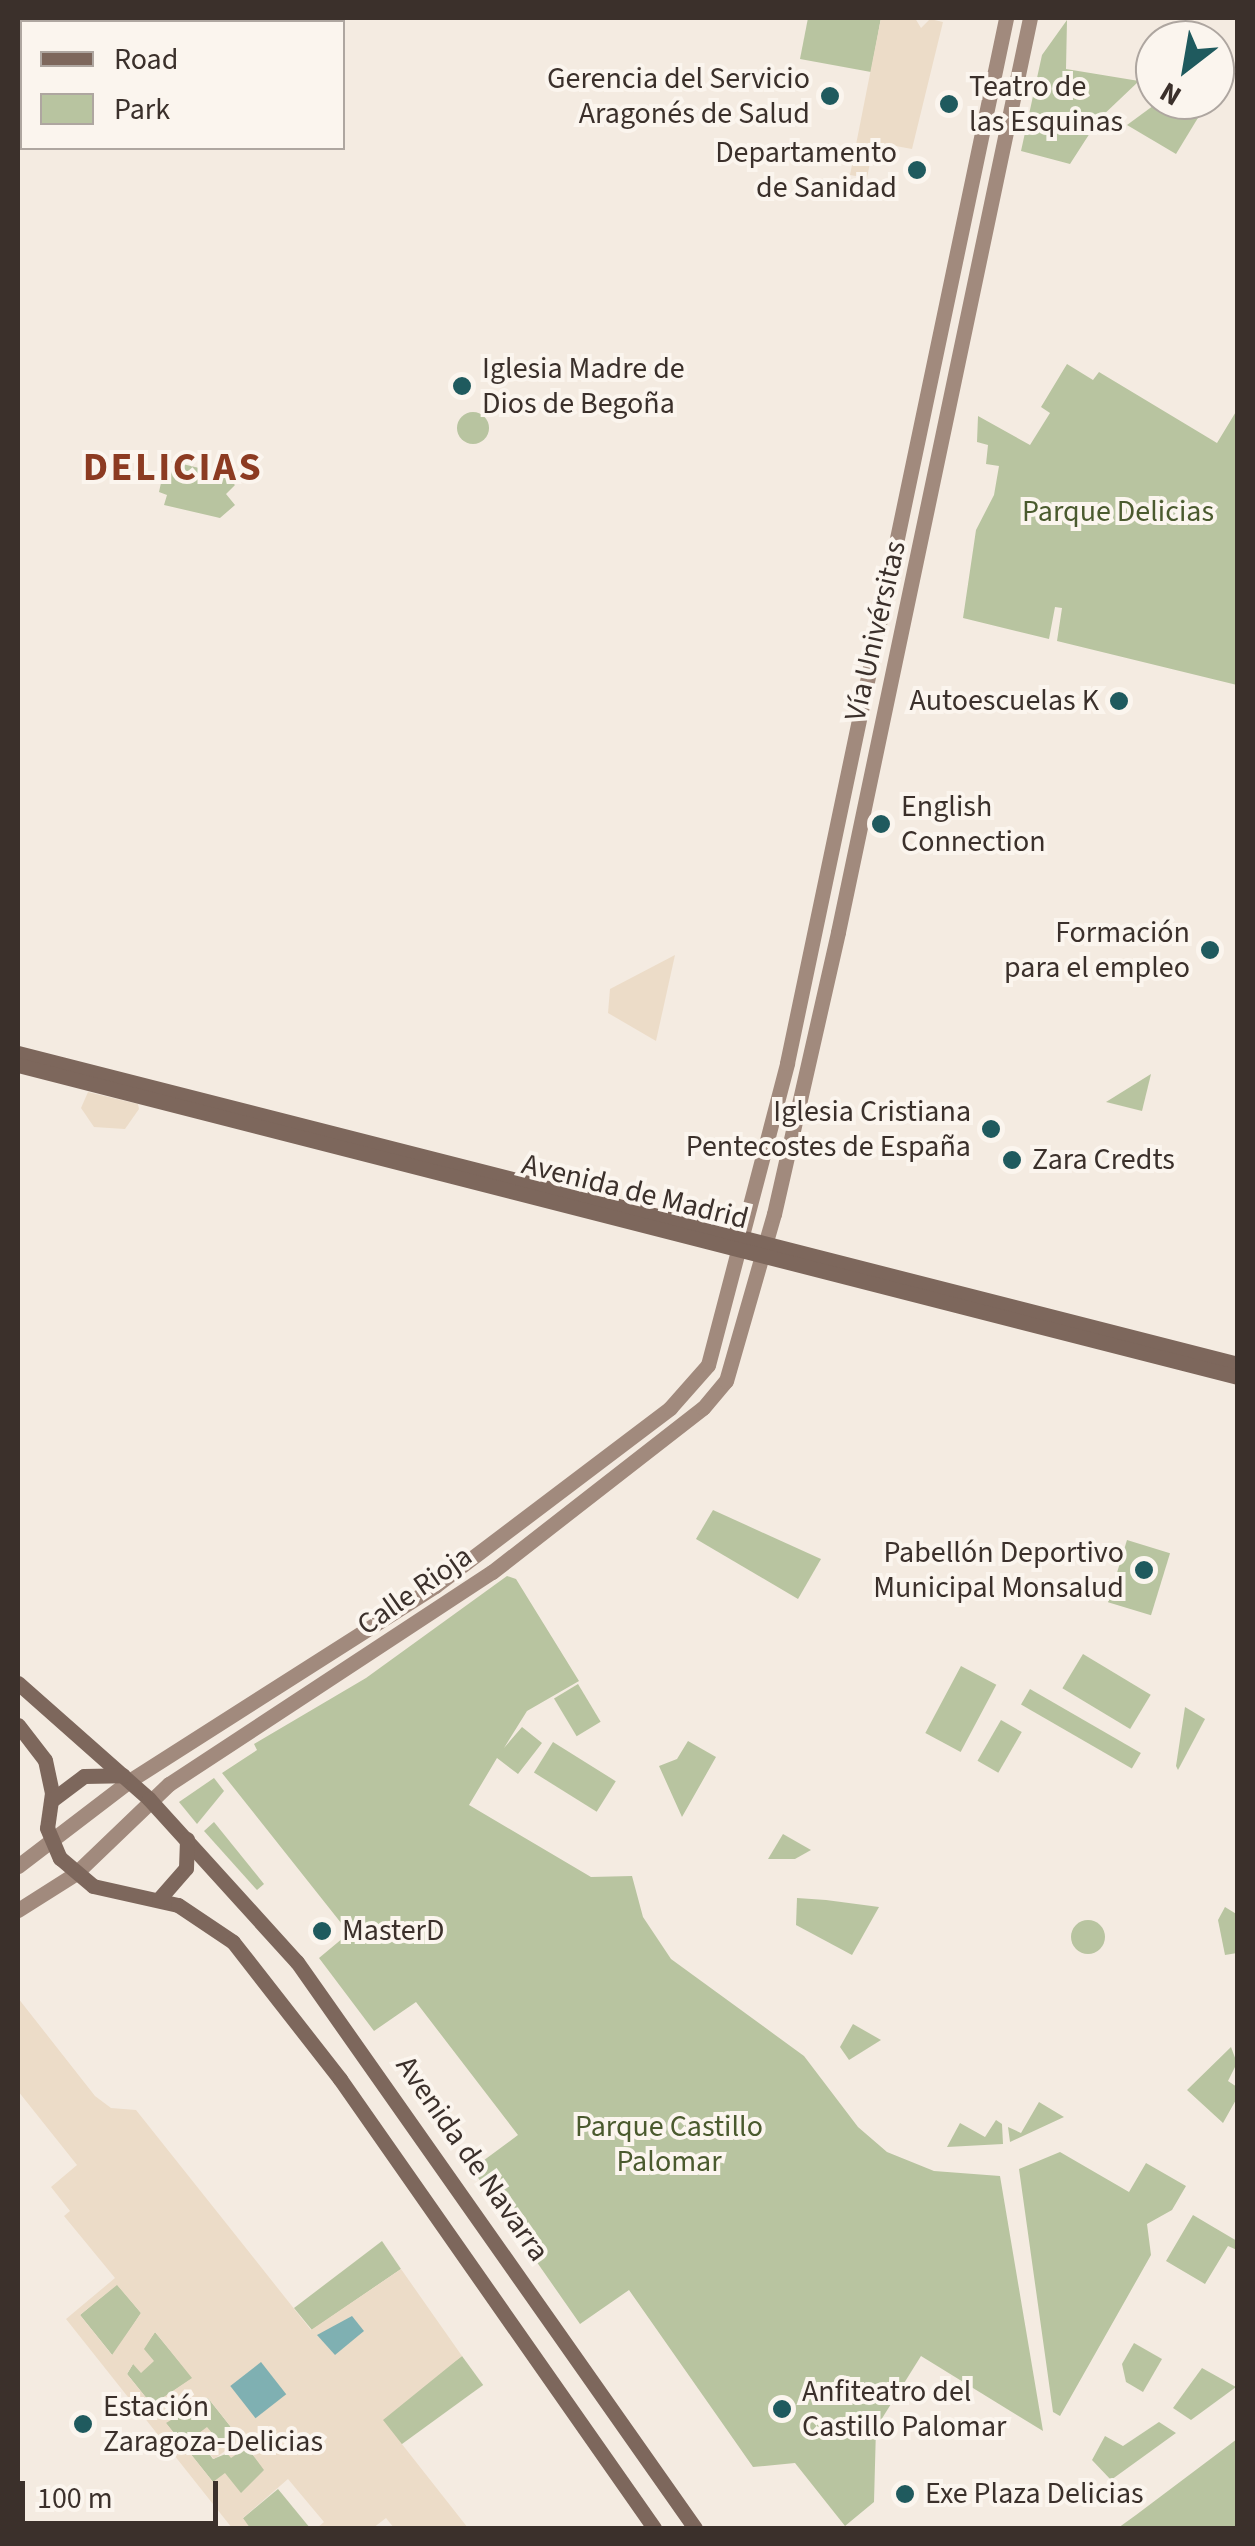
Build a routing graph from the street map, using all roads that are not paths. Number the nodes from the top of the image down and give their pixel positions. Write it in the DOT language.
graph roads {
  1 [pos="1006,18"];
  2 [pos="1030,18"];
  3 [pos="856,742"];
  4 [pos="874,763"];
  5 [pos="18,1052"];
  6 [pos="18,1066"];
  7 [pos="744,1241"];
  8 [pos="765,1247"];
  9 [pos="1238,1364"];
  10 [pos="1238,1378"];
  11 [pos="517,1521"];
  12 [pos="493,1544"];
  13 [pos="518,1549"];
  14 [pos="18,1683"];
  15 [pos="18,1725"];
  16 [pos="126,1778"];
  17 [pos="149,1799"];
  18 [pos="52,1800"];
  19 [pos="186,1836"];
  20 [pos="51,1844"];
  21 [pos="18,1866"];
  22 [pos="75,1874"];
  23 [pos="159,1898"];
  24 [pos="18,1910"];
  25 [pos="654,2528"];
  26 [pos="695,2528"];
  1 -- 3 [label="main road, Vía Univérsitas"];
  2 -- 4 [label="main road, Vía Univérsitas"];
  3 -- 4 [label="main road"];
  3 -- 7 [label="main road, Vía Univérsitas"];
  4 -- 8 [label="main road, Vía Univérsitas"];
  5 -- 7 [label="main road, Avenida de Madrid"];
  6 -- 7 [label="main road, Avenida de Madrid"];
  7 -- 8 [label="main road, Avenida de Madrid"];
  7 -- 11 [label="main road, Calle Rioja"];
  8 -- 9 [label="main road, Avenida de Madrid"];
  8 -- 10 [label="main road, Avenida de Madrid"];
  8 -- 13 [label="main road, Calle Rioja"];
  11 -- 12 [label="main road, Calle Rioja"];
  11 -- 13 [label="main road"];
  12 -- 13 [label="main road"];
  12 -- 16 [label="main road, Calle Rioja"];
  13 -- 17 [label="main road, Calle Rioja"];
  14 -- 16 [label="main road, Avenida de Navarra"];
  15 -- 18 [label="main road"];
  16 -- 17 [label="main road, Avenida de Navarra"];
  16 -- 18 [label="main road"];
  16 -- 20 [label="main road, Calle Rioja"];
  17 -- 19 [label="main road, Avenida de Navarra"];
  17 -- 22 [label="main road, Calle Rioja"];
  18 -- 20 [label="main road"];
  19 -- 23 [label="main road"];
  19 -- 26 [label="main road, Avenida de Navarra"];
  20 -- 21 [label="main road, Calle Rioja"];
  20 -- 22 [label="main road"];
  22 -- 23 [label="main road, Avenida de Navarra"];
  22 -- 24 [label="main road, Calle Rioja"];
  23 -- 25 [label="main road, Avenida de Navarra"];
}
